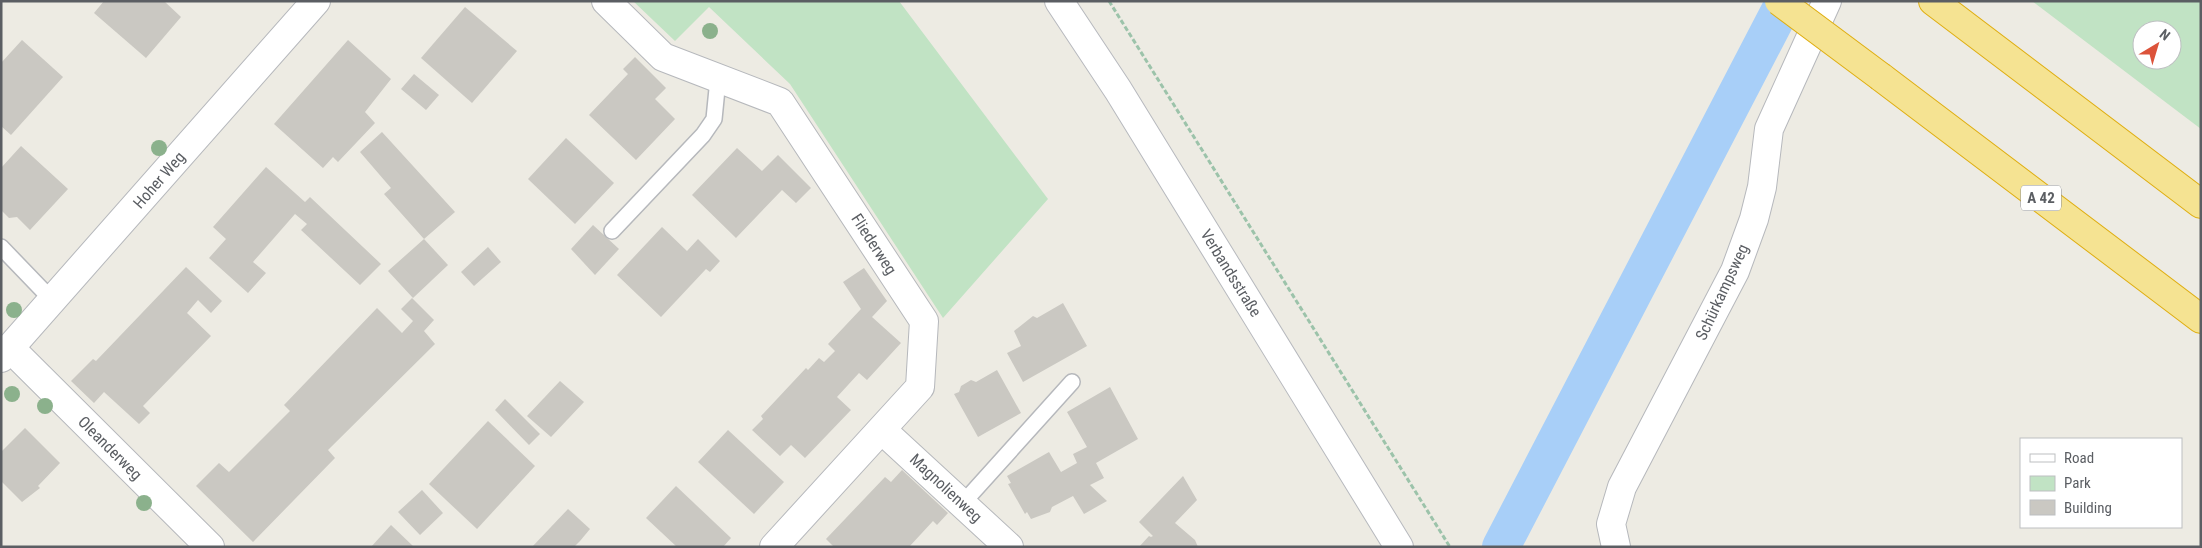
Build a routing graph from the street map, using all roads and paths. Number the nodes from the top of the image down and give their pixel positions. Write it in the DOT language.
graph roads {
  1 [pos="316,1"];
  2 [pos="606,1"];
  3 [pos="1059,1"];
  4 [pos="1109,1"];
  5 [pos="1779,1"];
  6 [pos="1827,1"];
  7 [pos="1934,1"];
  8 [pos="718,79"];
  9 [pos="2201,204"];
  10 [pos="612,231"];
  11 [pos="1,247"];
  12 [pos="52,301"];
  13 [pos="2201,319"];
  14 [pos="6,353"];
  15 [pos="1072,382"];
  16 [pos="882,430"];
  17 [pos="963,503"];
  18 [pos="210,547"];
  19 [pos="774,547"];
  20 [pos="1009,547"];
  21 [pos="1399,547"];
  22 [pos="1450,547"];
  23 [pos="1616,547"];
  1 -- 12 [label="street, Hoher Weg"];
  2 -- 8 [label="street, Fliederweg"];
  3 -- 21 [label="street, Verbandsstraße"];
  4 -- 22 [label="path"];
  5 -- 13 [label="highway, A 42, bridge"];
  6 -- 23 [label="street, Schürkampsweg"];
  7 -- 9 [label="highway"];
  8 -- 10 [label="lane"];
  8 -- 16 [label="street, Fliederweg"];
  11 -- 12 [label="lane"];
  12 -- 14 [label="street, Hoher Weg"];
  14 -- 18 [label="street, Oleanderweg"];
  15 -- 17 [label="lane"];
  16 -- 17 [label="street, Magnolienweg"];
  16 -- 19 [label="street, Fliederweg"];
  17 -- 20 [label="street, Magnolienweg"];
}
